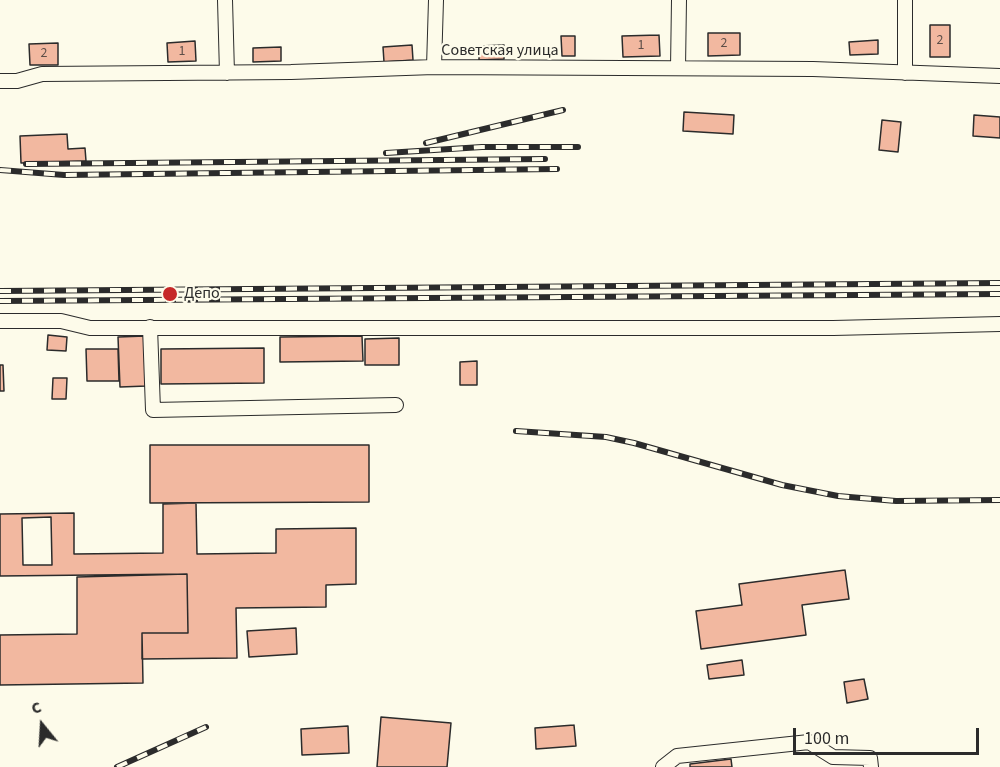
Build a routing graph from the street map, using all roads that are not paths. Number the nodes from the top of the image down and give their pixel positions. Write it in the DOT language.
graph roads {
  1 [pos="225,0"];
  2 [pos="436,0"];
  3 [pos="679,0"];
  4 [pos="905,0"];
  5 [pos="434,67"];
  6 [pos="678,68"];
  7 [pos="227,73"];
  8 [pos="905,73"];
  9 [pos="1000,76"];
  10 [pos="0,81"];
  11 [pos="0,321"];
  12 [pos="1000,324"];
  13 [pos="150,327"];
  14 [pos="396,405"];
  15 [pos="663,767"];
  16 [pos="871,767"];
  1 -- 7 [label="street"];
  2 -- 5 [label="street"];
  3 -- 6 [label="street"];
  4 -- 8 [label="street"];
  5 -- 6 [label="street, Советская улица"];
  5 -- 7 [label="street, Советская улица"];
  6 -- 8 [label="street, Советская улица"];
  7 -- 10 [label="street, Советская улица"];
  8 -- 9 [label="street, Советская улица"];
  11 -- 13 [label="street"];
  12 -- 13 [label="street"];
  13 -- 14 [label="street"];
  15 -- 16 [label="street"];
}
